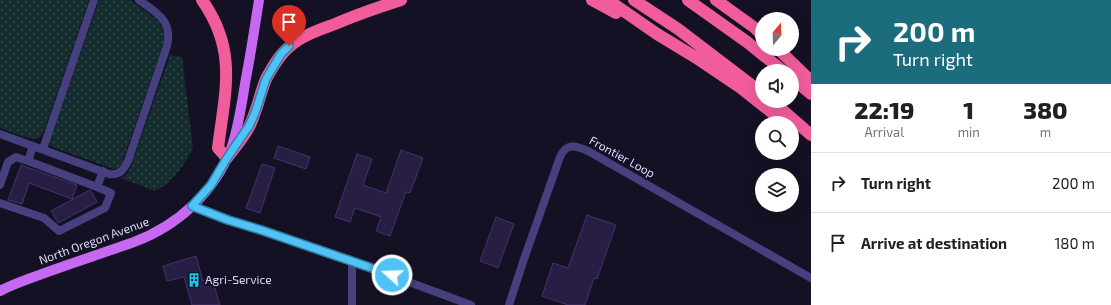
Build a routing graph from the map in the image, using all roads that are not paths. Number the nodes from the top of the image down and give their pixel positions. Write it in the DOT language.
graph roads {
  1 [pos="94,0"];
  2 [pos="139,0"];
  3 [pos="202,0"];
  4 [pos="259,0"];
  5 [pos="401,0"];
  6 [pos="592,0"];
  7 [pos="608,0"];
  8 [pos="634,0"];
  9 [pos="688,0"];
  10 [pos="716,0"];
  11 [pos="755,28"];
  12 [pos="658,34"];
  13 [pos="785,56"];
  14 [pos="774,64"];
  15 [pos="811,81"];
  16 [pos="799,84"];
  17 [pos="755,88"];
  18 [pos="811,94"];
  19 [pos="780,108"];
  20 [pos="776,116"];
  21 [pos="0,134"];
  22 [pos="799,134"];
  23 [pos="811,135"];
  24 [pos="811,143"];
  25 [pos="33,146"];
  26 [pos="43,149"];
  27 [pos="227,158"];
  28 [pos="28,161"];
  29 [pos="103,172"];
  30 [pos="0,185"];
  31 [pos="97,188"];
  32 [pos="0,203"];
  33 [pos="192,206"];
  34 [pos="352,261"];
  35 [pos="811,278"];
  36 [pos="0,291"];
  37 [pos="352,305"];
  38 [pos="471,305"];
  39 [pos="510,305"];
  1 -- 26 [label="street"];
  2 -- 29 [label="street"];
  3 -- 27 [label="highway"];
  4 -- 27 [label="main road, North Oregon Avenue"];
  5 -- 27 [label="highway"];
  6 -- 12 [label="highway"];
  7 -- 12 [label="highway"];
  8 -- 17 [label="highway"];
  9 -- 14 [label="highway"];
  10 -- 11 [label="highway"];
  12 -- 20 [label="highway"];
  13 -- 15 [label="highway"];
  16 -- 18 [label="highway"];
  19 -- 23 [label="highway"];
  21 -- 25 [label="street"];
  22 -- 24 [label="highway"];
  25 -- 26 [label="street"];
  25 -- 28 [label="street"];
  26 -- 29 [label="street"];
  27 -- 33 [label="main road, North Oregon Avenue"];
  28 -- 30 [label="street"];
  28 -- 31 [label="street"];
  29 -- 31 [label="street"];
  31 -- 32 [label="street"];
  33 -- 34 [label="street"];
  33 -- 36 [label="main road, North Oregon Avenue"];
  34 -- 37 [label="street"];
  34 -- 38 [label="street"];
  35 -- 39 [label="street, Frontier Loop"];
}
